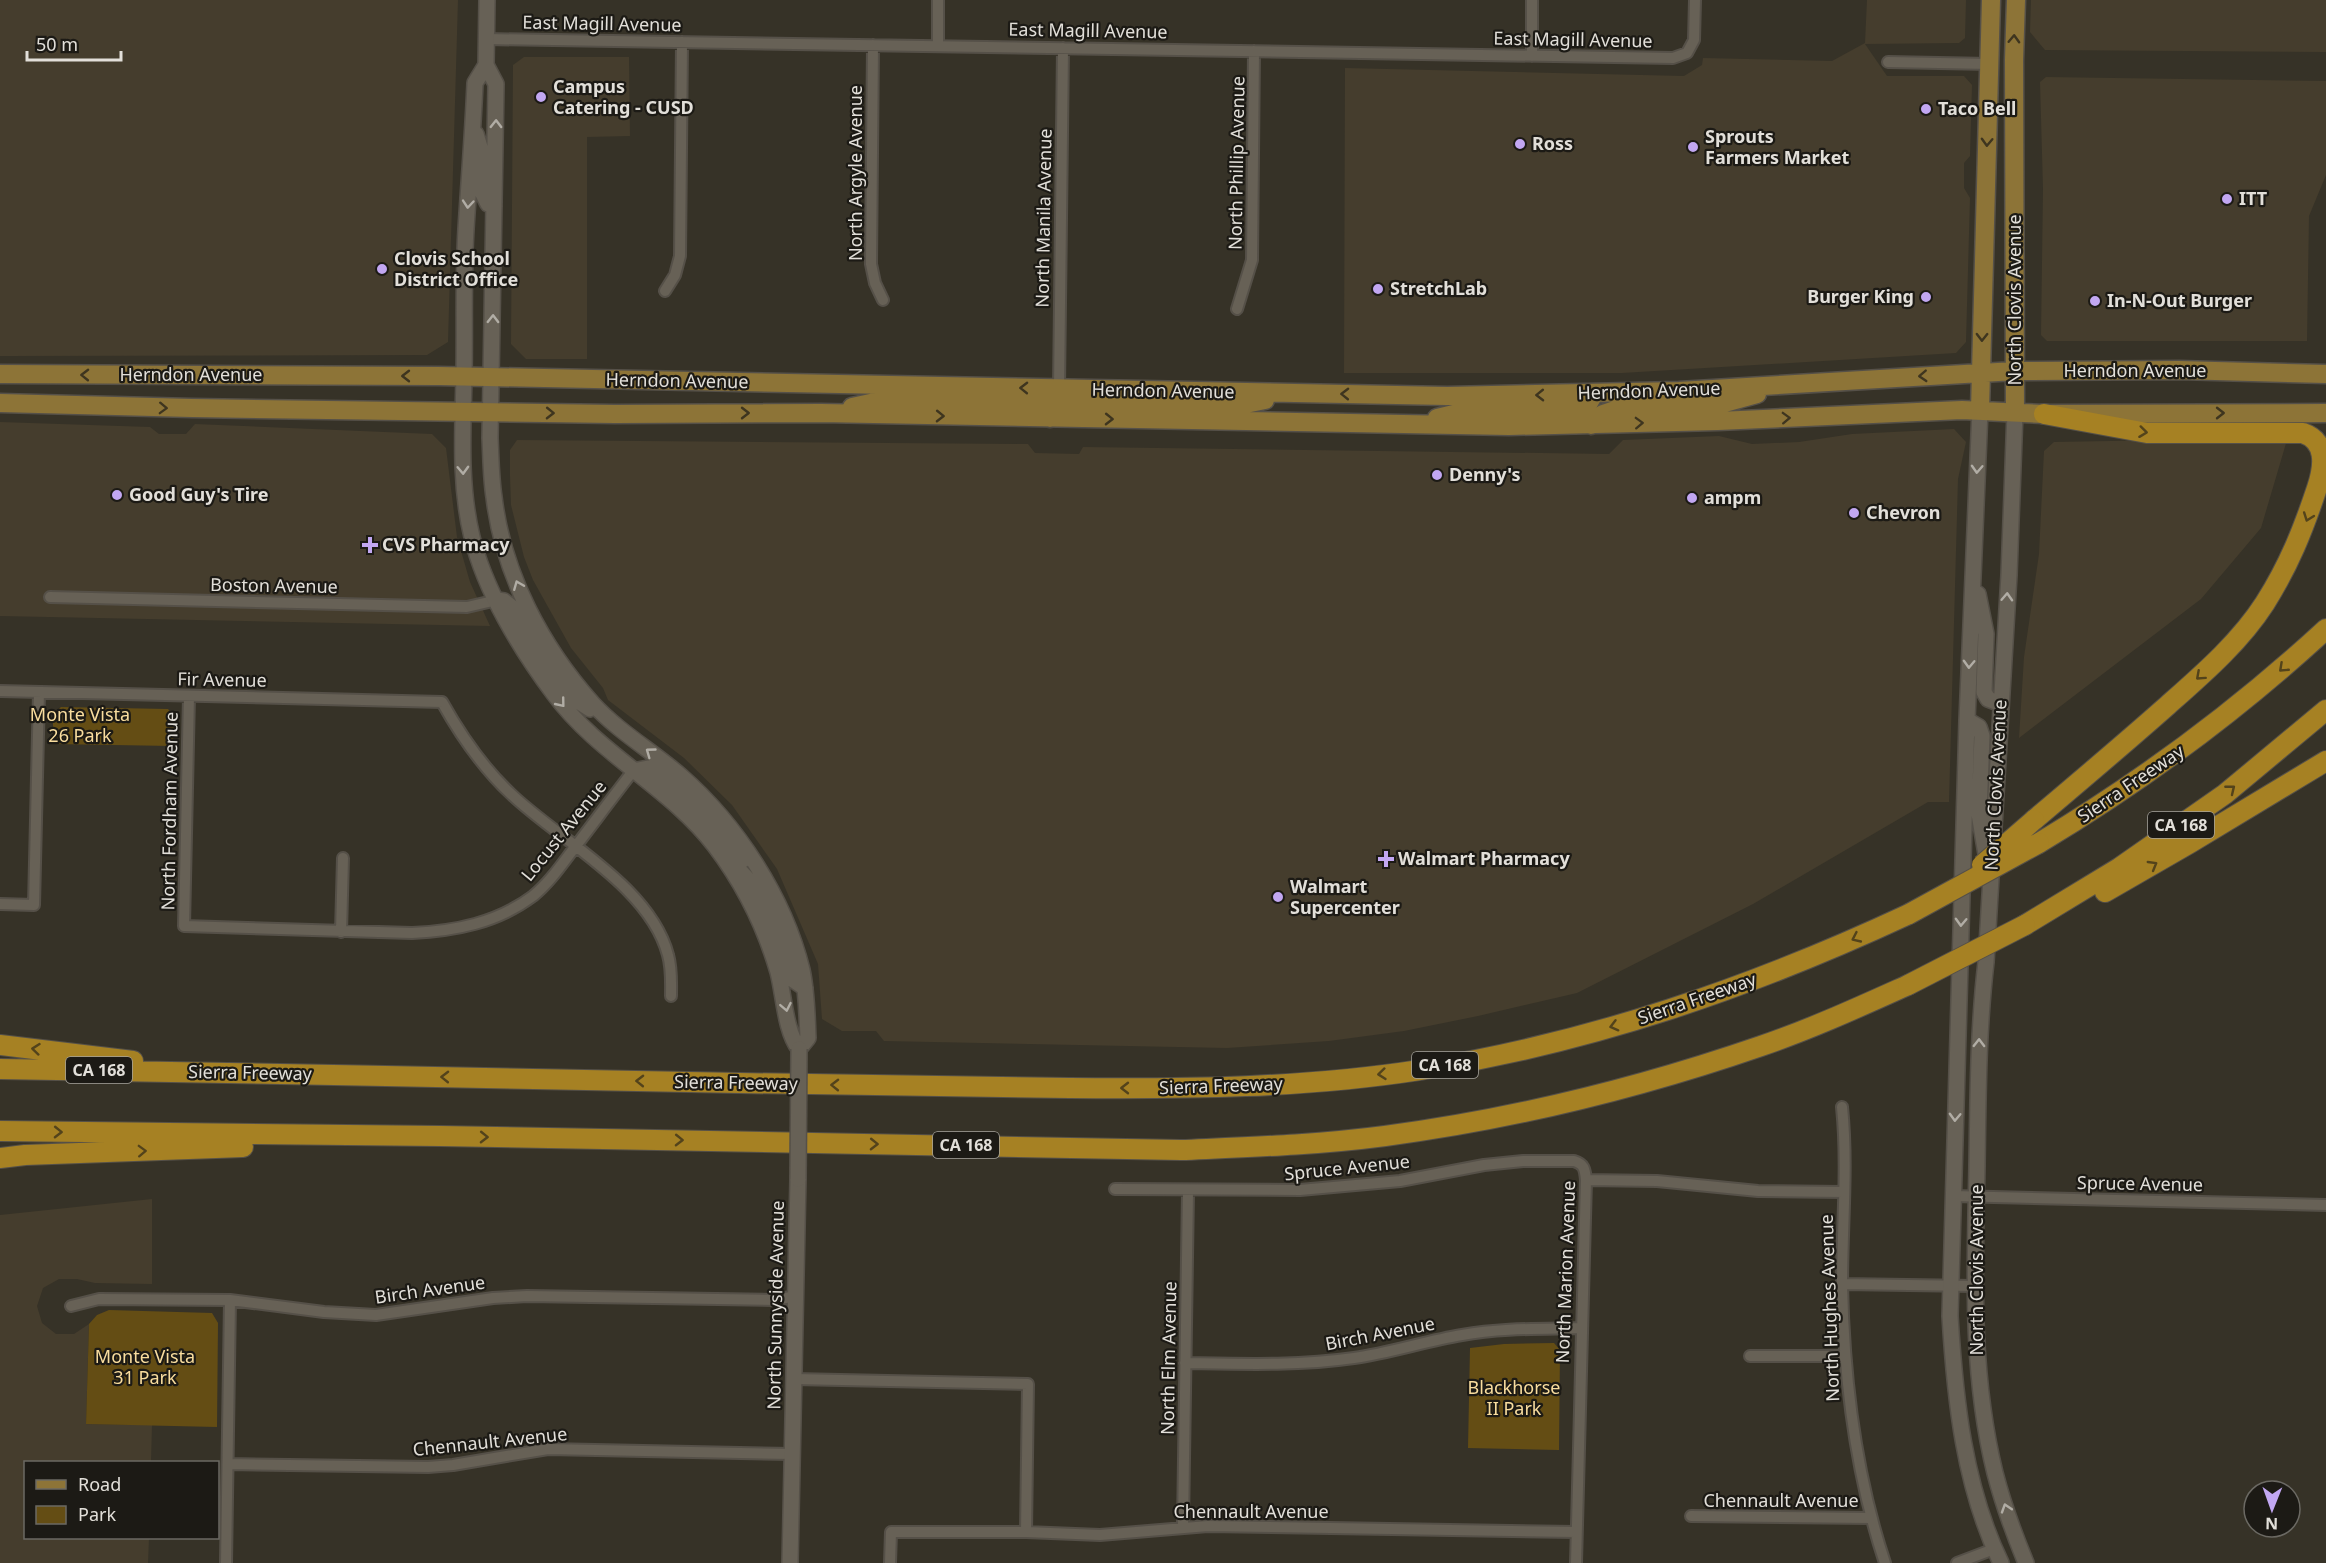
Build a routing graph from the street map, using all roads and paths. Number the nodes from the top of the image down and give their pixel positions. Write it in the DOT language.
graph roads {
  1 [pos="487,0"];
  2 [pos="938,0"];
  3 [pos="1532,0"];
  4 [pos="1695,0"];
  5 [pos="1991,0"];
  6 [pos="2016,0"];
  7 [pos="486,39"];
  8 [pos="682,42"];
  9 [pos="873,45"];
  10 [pos="938,45"];
  11 [pos="1063,48"];
  12 [pos="1254,51"];
  13 [pos="1532,56"];
  14 [pos="1888,62"];
  15 [pos="1990,64"];
  16 [pos="486,65"];
  17 [pos="473,126"];
  18 [pos="494,206"];
  19 [pos="2016,211"];
  20 [pos="665,291"];
  21 [pos="883,300"];
  22 [pos="1237,309"];
  23 [pos="2015,371"];
  24 [pos="1982,373"];
  25 [pos="3,374"];
  26 [pos="2326,374"];
  27 [pos="464,377"];
  28 [pos="492,377"];
  29 [pos="1793,384"];
  30 [pos="1059,388"];
  31 [pos="1296,393"];
  32 [pos="1594,394"];
  33 [pos="0,403"];
  34 [pos="1980,410"];
  35 [pos="464,411"];
  36 [pos="491,412"];
  37 [pos="2015,412"];
  38 [pos="2326,412"];
  39 [pos="821,413"];
  40 [pos="2044,414"];
  41 [pos="1050,418"];
  42 [pos="1412,425"];
  43 [pos="1591,425"];
  44 [pos="1973,570"];
  45 [pos="50,597"];
  46 [pos="497,600"];
  47 [pos="2322,631"];
  48 [pos="0,691"];
  49 [pos="39,692"];
  50 [pos="189,696"];
  51 [pos="2001,704"];
  52 [pos="2326,710"];
  53 [pos="1967,720"];
  54 [pos="615,726"];
  55 [pos="2326,761"];
  56 [pos="633,771"];
  57 [pos="576,845"];
  58 [pos="716,847"];
  59 [pos="343,858"];
  60 [pos="1991,878"];
  61 [pos="766,883"];
  62 [pos="1952,891"];
  63 [pos="0,904"];
  64 [pos="2025,925"];
  65 [pos="184,926"];
  66 [pos="341,932"];
  67 [pos="805,988"];
  68 [pos="670,996"];
  69 [pos="0,1045"];
  70 [pos="799,1048"];
  71 [pos="0,1069"];
  72 [pos="198,1072"];
  73 [pos="1842,1107"];
  74 [pos="0,1131"];
  75 [pos="440,1136"];
  76 [pos="0,1158"];
  77 [pos="1581,1163"];
  78 [pos="1586,1180"];
  79 [pos="1115,1189"];
  80 [pos="1188,1191"];
  81 [pos="1844,1192"];
  82 [pos="1953,1196"];
  83 [pos="1976,1197"];
  84 [pos="2326,1204"];
  85 [pos="1842,1284"];
  86 [pos="1950,1285"];
  87 [pos="1974,1286"];
  88 [pos="796,1296"];
  89 [pos="231,1300"];
  90 [pos="71,1306"];
  91 [pos="1581,1328"];
  92 [pos="1750,1356"];
  93 [pos="1845,1356"];
  94 [pos="1185,1363"];
  95 [pos="794,1379"];
  96 [pos="792,1454"];
  97 [pos="228,1464"];
  98 [pos="1691,1516"];
  99 [pos="1870,1518"];
  100 [pos="1183,1526"];
  101 [pos="1026,1532"];
  102 [pos="1576,1532"];
  103 [pos="1994,1549"];
  104 [pos="226,1563"];
  105 [pos="790,1563"];
  106 [pos="890,1563"];
  107 [pos="1576,1563"];
  108 [pos="1885,1563"];
  109 [pos="1957,1563"];
  110 [pos="2001,1563"];
  111 [pos="2006,1563"];
  112 [pos="2026,1563"];
  1 -- 7 [label="main road, North Sunnyside Avenue"];
  2 -- 10 [label="street"];
  3 -- 13 [label="street"];
  4 -- 13 [label="street, East Magill Avenue"];
  5 -- 15 [label="main road, North Clovis Avenue"];
  19 -- 6 [label="main road, North Clovis Avenue, one-way"];
  7 -- 8 [label="street, East Magill Avenue"];
  7 -- 16 [label="main road, North Sunnyside Avenue"];
  8 -- 9 [label="street, East Magill Avenue"];
  8 -- 20 [label="street"];
  9 -- 10 [label="street, East Magill Avenue"];
  9 -- 21 [label="street, North Argyle Avenue"];
  10 -- 11 [label="street, East Magill Avenue"];
  11 -- 12 [label="street, East Magill Avenue"];
  11 -- 30 [label="street, North Manila Avenue"];
  12 -- 13 [label="street, East Magill Avenue"];
  12 -- 22 [label="street, North Phillip Avenue"];
  14 -- 15 [label="street"];
  15 -- 19 [label="main road"];
  15 -- 24 [label="main road, North Clovis Avenue, one-way"];
  16 -- 17 [label="main road, North Sunnyside Avenue"];
  18 -- 16 [label="main road, North Sunnyside Avenue, one-way"];
  17 -- 18 [label="main road"];
  17 -- 27 [label="main road, North Sunnyside Avenue, one-way"];
  28 -- 18 [label="main road, North Sunnyside Avenue, one-way"];
  19 -- 23 [label="main road, North Clovis Avenue"];
  23 -- 24 [label="main road, Herndon Avenue"];
  23 -- 26 [label="main road, Herndon Avenue"];
  23 -- 37 [label="main road, North Clovis Avenue"];
  24 -- 29 [label="main road, Herndon Avenue, one-way"];
  24 -- 34 [label="main road, North Clovis Avenue"];
  27 -- 25 [label="main road, Herndon Avenue, one-way"];
  27 -- 28 [label="main road, Herndon Avenue"];
  27 -- 35 [label="main road, North Sunnyside Avenue"];
  30 -- 28 [label="main road, Herndon Avenue, one-way"];
  28 -- 36 [label="main road, North Sunnyside Avenue"];
  29 -- 32 [label="main road, Herndon Avenue"];
  29 -- 43 [label="main road"];
  30 -- 31 [label="main road, Herndon Avenue"];
  30 -- 39 [label="main road"];
  32 -- 31 [label="main road, Herndon Avenue, one-way"];
  31 -- 41 [label="main road"];
  32 -- 42 [label="main road"];
  33 -- 35 [label="main road, Herndon Avenue, one-way"];
  34 -- 37 [label="main road, Herndon Avenue"];
  43 -- 34 [label="main road, Herndon Avenue, one-way"];
  34 -- 44 [label="main road, North Clovis Avenue, one-way"];
  35 -- 36 [label="main road, Herndon Avenue"];
  35 -- 46 [label="main road, North Sunnyside Avenue, one-way"];
  36 -- 39 [label="main road, Herndon Avenue, one-way"];
  54 -- 36 [label="main road, North Sunnyside Avenue, one-way"];
  37 -- 40 [label="main road, Herndon Avenue"];
  51 -- 37 [label="main road, North Clovis Avenue, one-way"];
  40 -- 38 [label="main road, Herndon Avenue, one-way"];
  39 -- 41 [label="main road, Herndon Avenue, one-way"];
  40 -- 62 [label="highway, one-way, bridge"];
  41 -- 42 [label="main road, Herndon Avenue, one-way"];
  42 -- 43 [label="main road, Herndon Avenue"];
  44 -- 51 [label="main road"];
  44 -- 53 [label="main road, North Clovis Avenue, one-way"];
  45 -- 46 [label="street, Boston Avenue"];
  46 -- 54 [label="main road"];
  46 -- 56 [label="main road, North Sunnyside Avenue, one-way"];
  47 -- 62 [label="highway, Sierra Freeway / CA 168, one-way, bridge"];
  48 -- 49 [label="street, Fir Avenue"];
  49 -- 50 [label="street, Fir Avenue"];
  49 -- 63 [label="street"];
  50 -- 57 [label="street, Fir Avenue"];
  50 -- 65 [label="street, North Fordham Avenue"];
  51 -- 60 [label="main road, North Clovis Avenue"];
  64 -- 52 [label="highway, CA 168, one-way"];
  53 -- 60 [label="main road"];
  53 -- 82 [label="main road, North Clovis Avenue, one-way"];
  61 -- 54 [label="main road, North Sunnyside Avenue, one-way"];
  64 -- 55 [label="highway, one-way"];
  56 -- 57 [label="street, Locust Avenue"];
  56 -- 58 [label="main road, North Sunnyside Avenue"];
  56 -- 61 [label="main road"];
  57 -- 66 [label="street, Locust Avenue"];
  57 -- 68 [label="street"];
  58 -- 67 [label="main road"];
  58 -- 70 [label="main road, North Sunnyside Avenue, one-way"];
  59 -- 66 [label="street"];
  83 -- 60 [label="main road, North Clovis Avenue, one-way"];
  61 -- 67 [label="main road, North Sunnyside Avenue"];
  62 -- 72 [label="highway, Sierra Freeway / CA 168, one-way, bridge"];
  75 -- 64 [label="highway, CA 168, one-way, bridge"];
  65 -- 66 [label="street, Locust Avenue"];
  67 -- 70 [label="main road, North Sunnyside Avenue"];
  72 -- 69 [label="highway, one-way"];
  70 -- 88 [label="main road, North Sunnyside Avenue, bridge"];
  71 -- 72 [label="highway, Sierra Freeway / CA 168"];
  73 -- 81 [label="street, North Hughes Avenue"];
  74 -- 75 [label="highway, CA 168, one-way"];
  76 -- 75 [label="highway, one-way"];
  77 -- 78 [label="street, North Marion Avenue"];
  77 -- 80 [label="street, Spruce Avenue"];
  78 -- 81 [label="street"];
  78 -- 91 [label="street, North Marion Avenue"];
  79 -- 80 [label="street, Spruce Avenue"];
  80 -- 94 [label="street, North Elm Avenue"];
  81 -- 85 [label="street, North Hughes Avenue"];
  82 -- 83 [label="street, Spruce Avenue"];
  82 -- 86 [label="main road, North Clovis Avenue"];
  83 -- 84 [label="street, Spruce Avenue"];
  83 -- 87 [label="main road, North Clovis Avenue"];
  85 -- 86 [label="street"];
  85 -- 93 [label="street, North Hughes Avenue"];
  86 -- 87 [label="street"];
  86 -- 103 [label="main road, North Clovis Avenue"];
  112 -- 87 [label="main road, North Clovis Avenue, one-way"];
  88 -- 89 [label="street, Birch Avenue"];
  88 -- 95 [label="main road, North Sunnyside Avenue"];
  89 -- 90 [label="street, Birch Avenue"];
  89 -- 97 [label="street"];
  91 -- 94 [label="street, Birch Avenue"];
  91 -- 102 [label="street, North Marion Avenue"];
  92 -- 93 [label="street"];
  93 -- 99 [label="street, North Hughes Avenue"];
  94 -- 100 [label="street, North Elm Avenue"];
  95 -- 96 [label="main road, North Sunnyside Avenue"];
  95 -- 101 [label="street"];
  96 -- 97 [label="street, Chennault Avenue"];
  96 -- 105 [label="main road, North Sunnyside Avenue"];
  97 -- 104 [label="street"];
  98 -- 99 [label="street, Chennault Avenue"];
  99 -- 108 [label="street, North Hughes Avenue"];
  100 -- 101 [label="street, Chennault Avenue"];
  100 -- 102 [label="street, Chennault Avenue"];
  101 -- 106 [label="street, Chennault Avenue"];
  102 -- 107 [label="street, North Marion Avenue"];
  103 -- 109 [label="street"];
  103 -- 110 [label="main road, North Clovis Avenue"];
  103 -- 111 [label="main road"];
}
